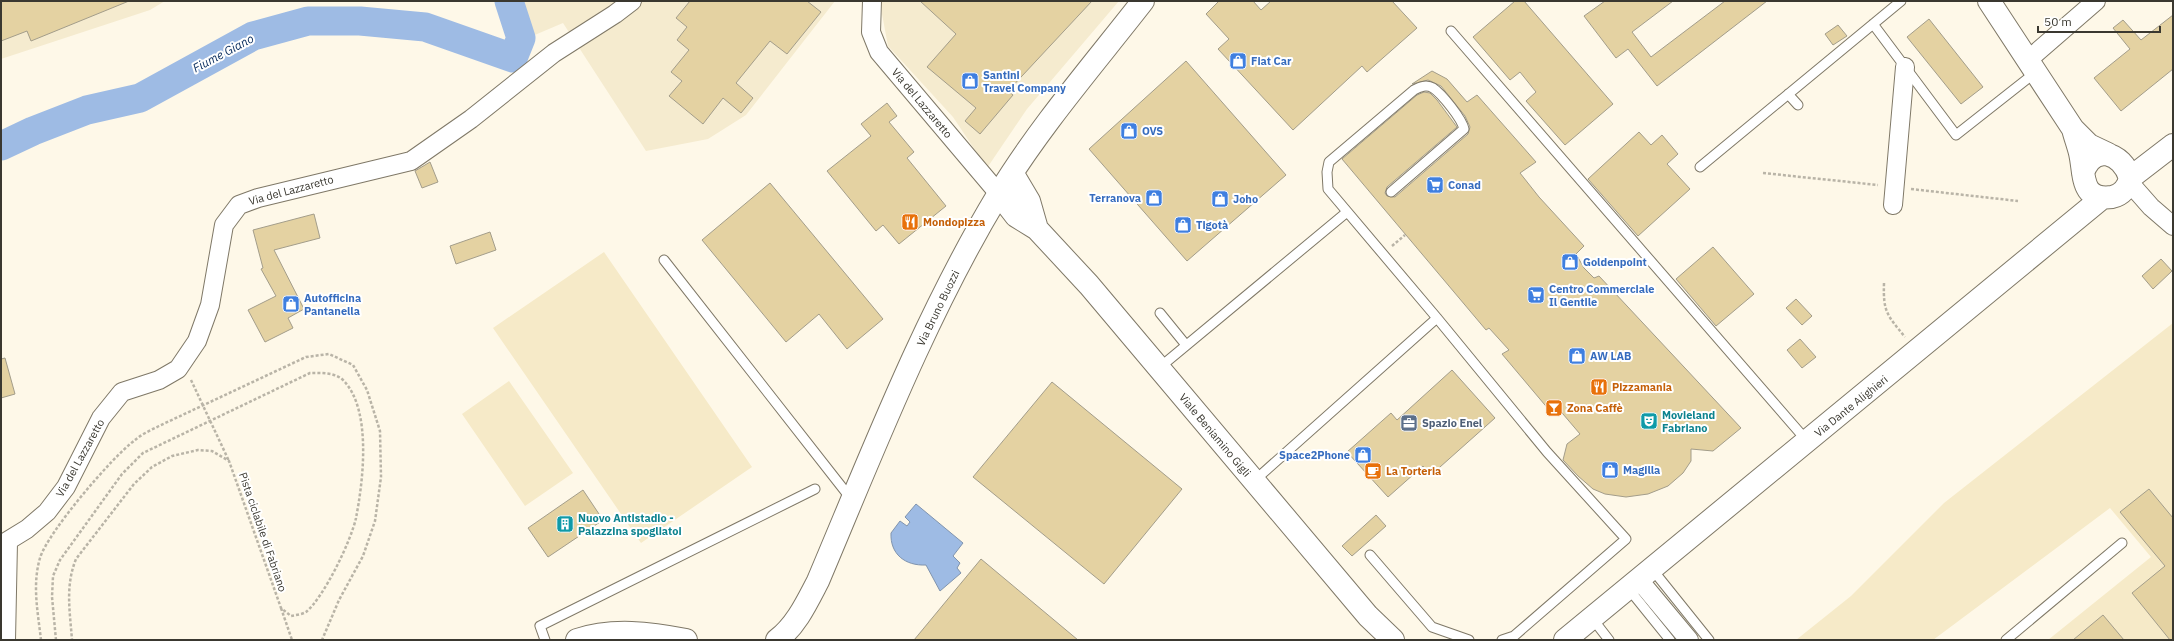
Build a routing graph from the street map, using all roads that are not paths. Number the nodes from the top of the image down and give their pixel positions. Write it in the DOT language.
graph roads {
  1 [pos="632,1"];
  2 [pos="872,1"];
  3 [pos="1143,1"];
  4 [pos="1901,1"];
  5 [pos="1989,1"];
  6 [pos="2096,1"];
  7 [pos="1873,24"];
  8 [pos="1451,31"];
  9 [pos="2032,66"];
  10 [pos="1905,67"];
  11 [pos="1788,94"];
  12 [pos="1798,105"];
  13 [pos="2073,130"];
  14 [pos="2169,148"];
  15 [pos="2112,155"];
  16 [pos="1700,167"];
  17 [pos="1013,174"];
  18 [pos="2083,178"];
  19 [pos="2120,188"];
  20 [pos="1391,192"];
  21 [pos="999,194"];
  22 [pos="1893,205"];
  23 [pos="1347,212"];
  24 [pos="2173,226"];
  25 [pos="1037,229"];
  26 [pos="2062,231"];
  27 [pos="664,260"];
  28 [pos="1160,313"];
  29 [pos="1438,318"];
  30 [pos="1186,344"];
  31 [pos="1158,368"];
  32 [pos="1808,441"];
  33 [pos="1254,481"];
  34 [pos="815,489"];
  35 [pos="852,500"];
  36 [pos="4,543"];
  37 [pos="2122,543"];
  38 [pos="1370,555"];
  39 [pos="1640,579"];
  40 [pos="1592,618"];
  41 [pos="6,640"];
  42 [pos="545,640"];
  43 [pos="577,640"];
  44 [pos="686,640"];
  45 [pos="777,640"];
  46 [pos="1393,640"];
  47 [pos="1470,640"];
  48 [pos="1502,640"];
  49 [pos="1565,640"];
  50 [pos="1609,640"];
  51 [pos="1670,640"];
  52 [pos="1689,640"];
  53 [pos="1710,640"];
  54 [pos="2006,640"];
  1 -- 36 [label="street, Via del Lazzaretto"];
  2 -- 21 [label="street, Via del Lazzaretto"];
  3 -- 17 [label="street, Via Bruno Buozzi"];
  4 -- 7 [label="lane"];
  5 -- 9 [label="street"];
  6 -- 9 [label="street"];
  7 -- 10 [label="lane"];
  7 -- 11 [label="lane"];
  8 -- 32 [label="lane"];
  9 -- 10 [label="lane"];
  9 -- 13 [label="street"];
  10 -- 22 [label="street"];
  11 -- 12 [label="lane"];
  11 -- 16 [label="lane"];
  13 -- 15 [label="street"];
  13 -- 18 [label="street"];
  14 -- 15 [label="street, Via Dante Alighieri"];
  14 -- 19 [label="street, Via Dante Alighieri"];
  15 -- 18 [label="street, Via Dante Alighieri"];
  15 -- 19 [label="street"];
  17 -- 21 [label="street, Via Bruno Buozzi"];
  17 -- 25 [label="street, Viale Beniamino Gigli"];
  18 -- 19 [label="street"];
  18 -- 26 [label="street, Via Dante Alighieri"];
  19 -- 24 [label="street"];
  19 -- 26 [label="street, Via Dante Alighieri"];
  20 -- 23 [label="lane"];
  21 -- 25 [label="street, Viale Beniamino Gigli"];
  21 -- 35 [label="street, Via Bruno Buozzi"];
  23 -- 29 [label="lane"];
  23 -- 30 [label="lane"];
  25 -- 31 [label="street, Viale Beniamino Gigli"];
  26 -- 32 [label="street, Via Dante Alighieri"];
  27 -- 35 [label="lane"];
  28 -- 30 [label="lane"];
  29 -- 33 [label="lane"];
  29 -- 48 [label="lane"];
  30 -- 31 [label="lane"];
  31 -- 33 [label="street, Viale Beniamino Gigli"];
  32 -- 39 [label="street, Via Dante Alighieri"];
  33 -- 46 [label="street, Viale Beniamino Gigli"];
  34 -- 42 [label="lane"];
  35 -- 45 [label="street, Via Bruno Buozzi"];
  36 -- 41 [label="street"];
  37 -- 54 [label="lane"];
  38 -- 47 [label="lane"];
  39 -- 40 [label="street, Via Dante Alighieri"];
  39 -- 51 [label="lane"];
  39 -- 52 [label="street"];
  39 -- 53 [label="lane"];
  40 -- 49 [label="street, Via Dante Alighieri"];
  40 -- 50 [label="lane"];
  43 -- 44 [label="street"];
}
